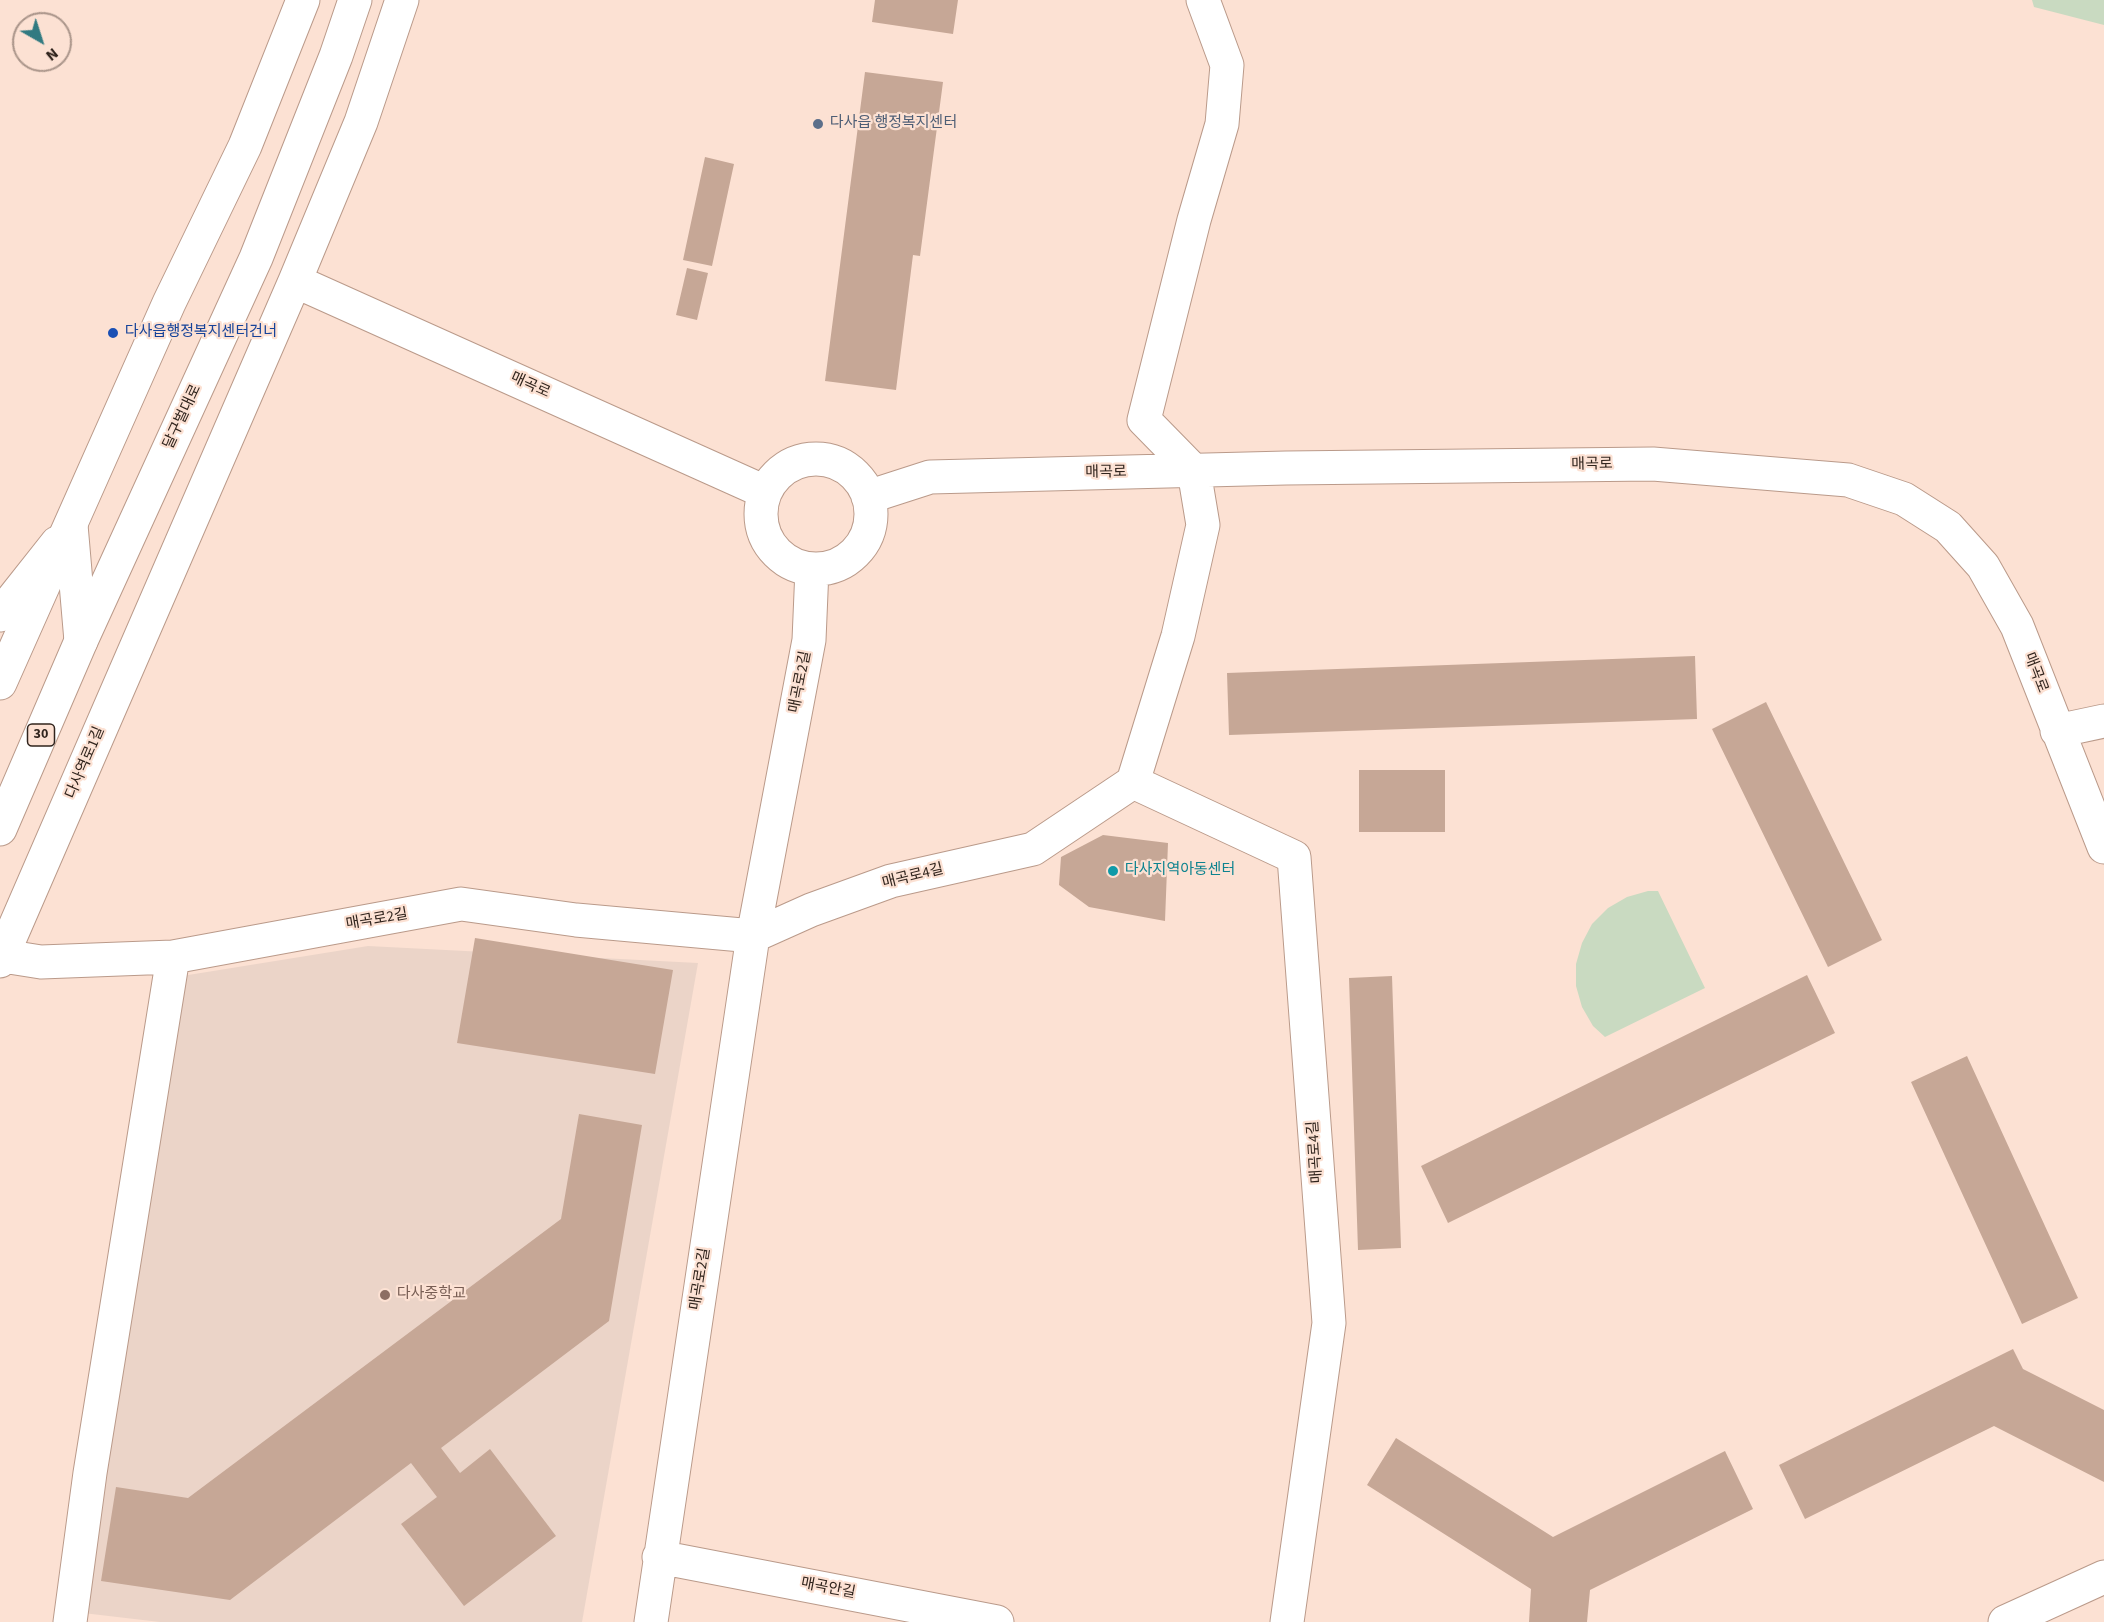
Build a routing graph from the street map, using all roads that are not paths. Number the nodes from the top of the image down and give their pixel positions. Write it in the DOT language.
graph roads {
  1 [pos="303,0"];
  2 [pos="355,0"];
  3 [pos="402,0"];
  4 [pos="1203,0"];
  5 [pos="295,281"];
  6 [pos="1194,471"];
  7 [pos="765,492"];
  8 [pos="868,497"];
  9 [pos="71,525"];
  10 [pos="812,569"];
  11 [pos="0,615"];
  12 [pos="81,641"];
  13 [pos="0,683"];
  14 [pos="2104,721"];
  15 [pos="2057,731"];
  16 [pos="1133,783"];
  17 [pos="0,829"];
  18 [pos="2104,847"];
  19 [pos="753,936"];
  20 [pos="173,957"];
  21 [pos="1,958"];
  22 [pos="659,1557"];
  23 [pos="2104,1577"];
  24 [pos="70,1622"];
  25 [pos="651,1622"];
  26 [pos="998,1622"];
  27 [pos="1287,1622"];
  28 [pos="2005,1622"];
  1 -- 9 [label="street"];
  2 -- 12 [label="street, 달구벌대로 / 30"];
  3 -- 5 [label="street, 다사역로1길"];
  4 -- 6 [label="street"];
  5 -- 7 [label="street, 매곡로"];
  5 -- 21 [label="street, 다사역로1길"];
  6 -- 8 [label="street, 매곡로"];
  6 -- 15 [label="street, 매곡로"];
  6 -- 16 [label="street"];
  7 -- 8 [label="street"];
  7 -- 10 [label="street"];
  8 -- 10 [label="street"];
  9 -- 11 [label="street"];
  9 -- 12 [label="street"];
  9 -- 13 [label="street"];
  10 -- 19 [label="street, 매곡로2길"];
  12 -- 17 [label="street, 달구벌대로 / 30"];
  14 -- 15 [label="street"];
  15 -- 18 [label="street, 매곡로"];
  16 -- 19 [label="street, 매곡로4길"];
  16 -- 27 [label="street, 매곡로4길"];
  19 -- 20 [label="street, 매곡로2길"];
  19 -- 22 [label="street, 매곡로2길"];
  20 -- 21 [label="street, 매곡로2길"];
  20 -- 24 [label="street"];
  22 -- 25 [label="street, 매곡로2길"];
  22 -- 26 [label="street, 매곡안길"];
  23 -- 28 [label="street"];
}
